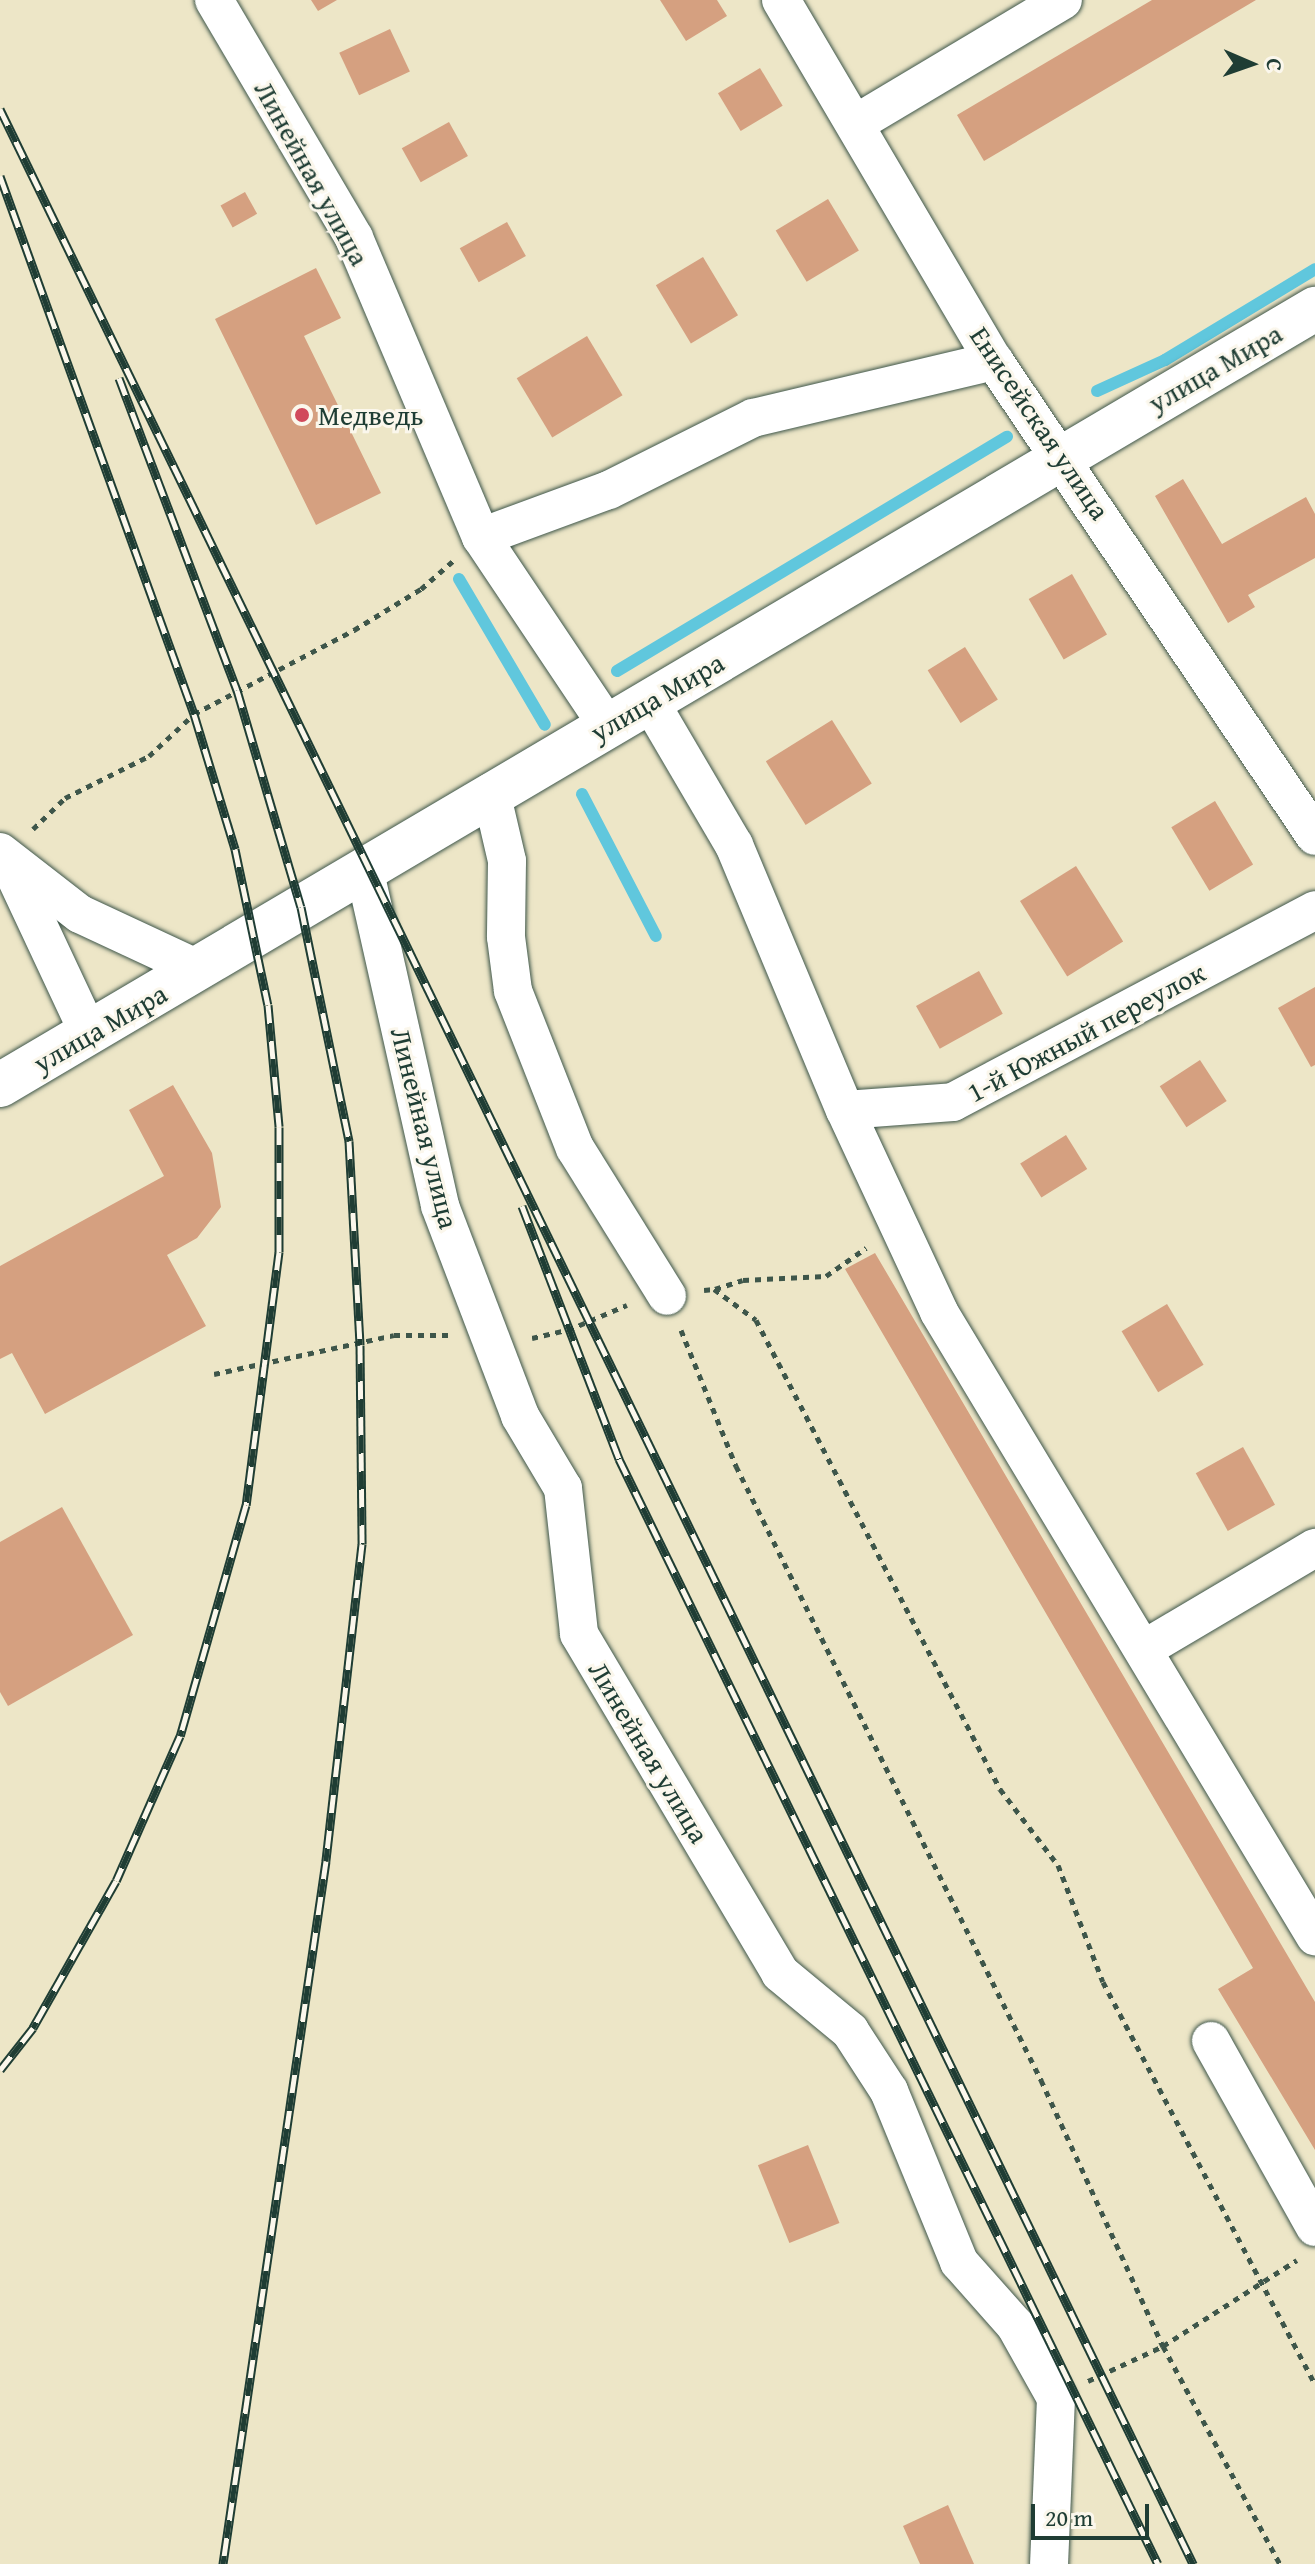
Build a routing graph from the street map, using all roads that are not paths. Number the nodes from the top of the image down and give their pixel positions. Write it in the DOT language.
graph roads {
  1 [pos="214,0"];
  2 [pos="781,0"];
  3 [pos="1063,0"];
  4 [pos="855,124"];
  5 [pos="1315,309"];
  6 [pos="994,361"];
  7 [pos="1061,456"];
  8 [pos="481,537"];
  9 [pos="650,702"];
  10 [pos="608,727"];
  11 [pos="491,792"];
  12 [pos="1315,836"];
  13 [pos="2,849"];
  14 [pos="364,868"];
  15 [pos="1315,910"];
  16 [pos="200,970"];
  17 [pos="89,1034"];
  18 [pos="0,1085"];
  19 [pos="845,1110"];
  20 [pos="667,1296"];
  21 [pos="1315,1548"];
  22 [pos="1144,1649"];
  23 [pos="1315,1936"];
  24 [pos="1211,2041"];
  25 [pos="1308,2242"];
  26 [pos="1049,2564"];
  1 -- 8 [label="street, Линейная улица"];
  2 -- 4 [label="street, Енисейская улица"];
  3 -- 4 [label="street"];
  4 -- 6 [label="street, Енисейская улица"];
  5 -- 7 [label="main road, улица Мира"];
  6 -- 7 [label="street, Енисейская улица"];
  6 -- 8 [label="street"];
  7 -- 9 [label="main road, улица Мира"];
  7 -- 12 [label="street, Енисейская улица"];
  8 -- 10 [label="street, Линейная улица"];
  9 -- 10 [label="main road, улица Мира"];
  9 -- 19 [label="street"];
  10 -- 11 [label="main road, улица Мира"];
  11 -- 14 [label="main road, улица Мира"];
  11 -- 20 [label="street"];
  13 -- 16 [label="street"];
  13 -- 17 [label="street"];
  14 -- 16 [label="main road, улица Мира"];
  14 -- 26 [label="street, Линейная улица"];
  15 -- 19 [label="street, 1-й Южный переулок"];
  16 -- 17 [label="main road, улица Мира"];
  17 -- 18 [label="main road, улица Мира"];
  19 -- 22 [label="street"];
  21 -- 22 [label="street"];
  22 -- 23 [label="street"];
  24 -- 25 [label="street"];
}
